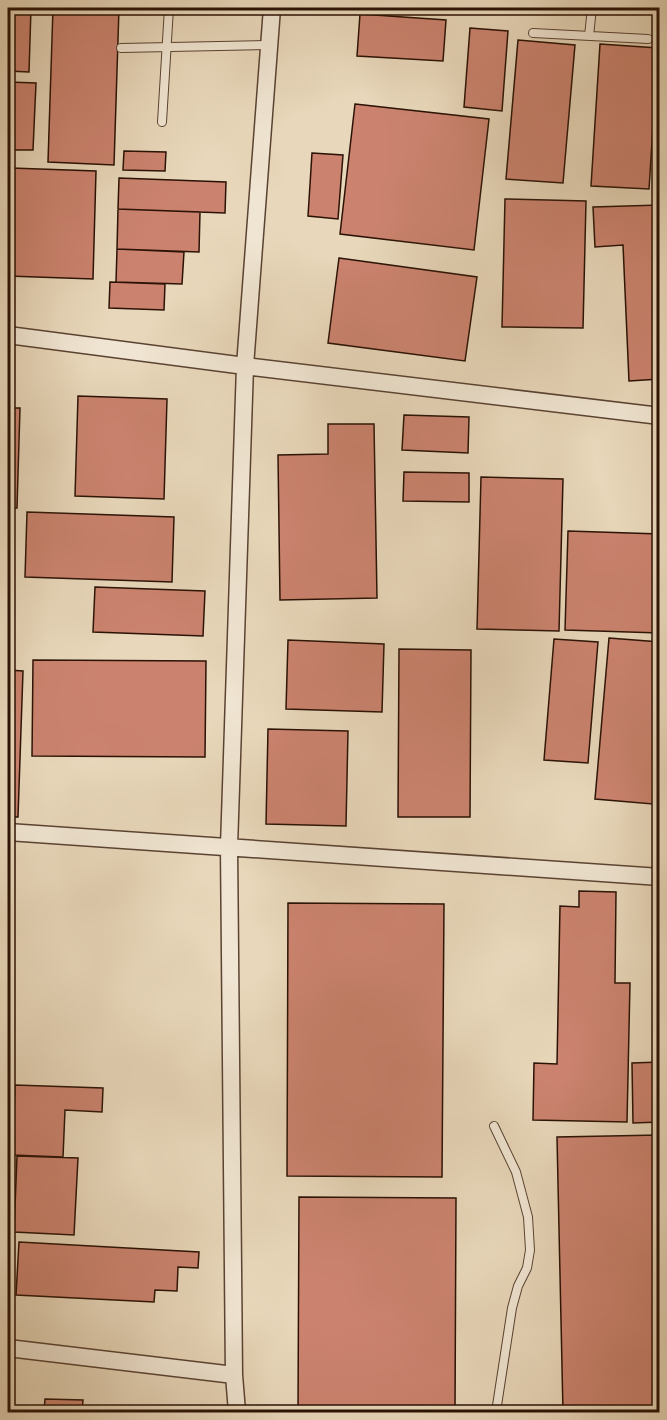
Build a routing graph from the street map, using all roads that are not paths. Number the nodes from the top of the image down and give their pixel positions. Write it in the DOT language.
graph roads {
  1 [pos="169,8"];
  2 [pos="272,8"];
  3 [pos="592,8"];
  4 [pos="533,33"];
  5 [pos="589,36"];
  6 [pos="648,39"];
  7 [pos="269,45"];
  8 [pos="167,47"];
  9 [pos="121,48"];
  10 [pos="162,122"];
  11 [pos="8,335"];
  12 [pos="245,366"];
  13 [pos="660,416"];
  14 [pos="8,832"];
  15 [pos="229,847"];
  16 [pos="660,877"];
  17 [pos="494,1126"];
  18 [pos="8,1348"];
  19 [pos="234,1375"];
  20 [pos="237,1413"];
  21 [pos="496,1413"];
  1 -- 8 [label="lane"];
  2 -- 7 [label="street"];
  3 -- 5 [label="lane"];
  4 -- 5 [label="lane"];
  5 -- 6 [label="lane"];
  7 -- 8 [label="lane"];
  7 -- 12 [label="street"];
  8 -- 9 [label="lane"];
  8 -- 10 [label="lane"];
  11 -- 12 [label="street"];
  12 -- 13 [label="street"];
  12 -- 15 [label="street"];
  14 -- 15 [label="street"];
  15 -- 16 [label="street"];
  15 -- 19 [label="street"];
  17 -- 21 [label="lane"];
  18 -- 19 [label="street"];
  19 -- 20 [label="street"];
}
